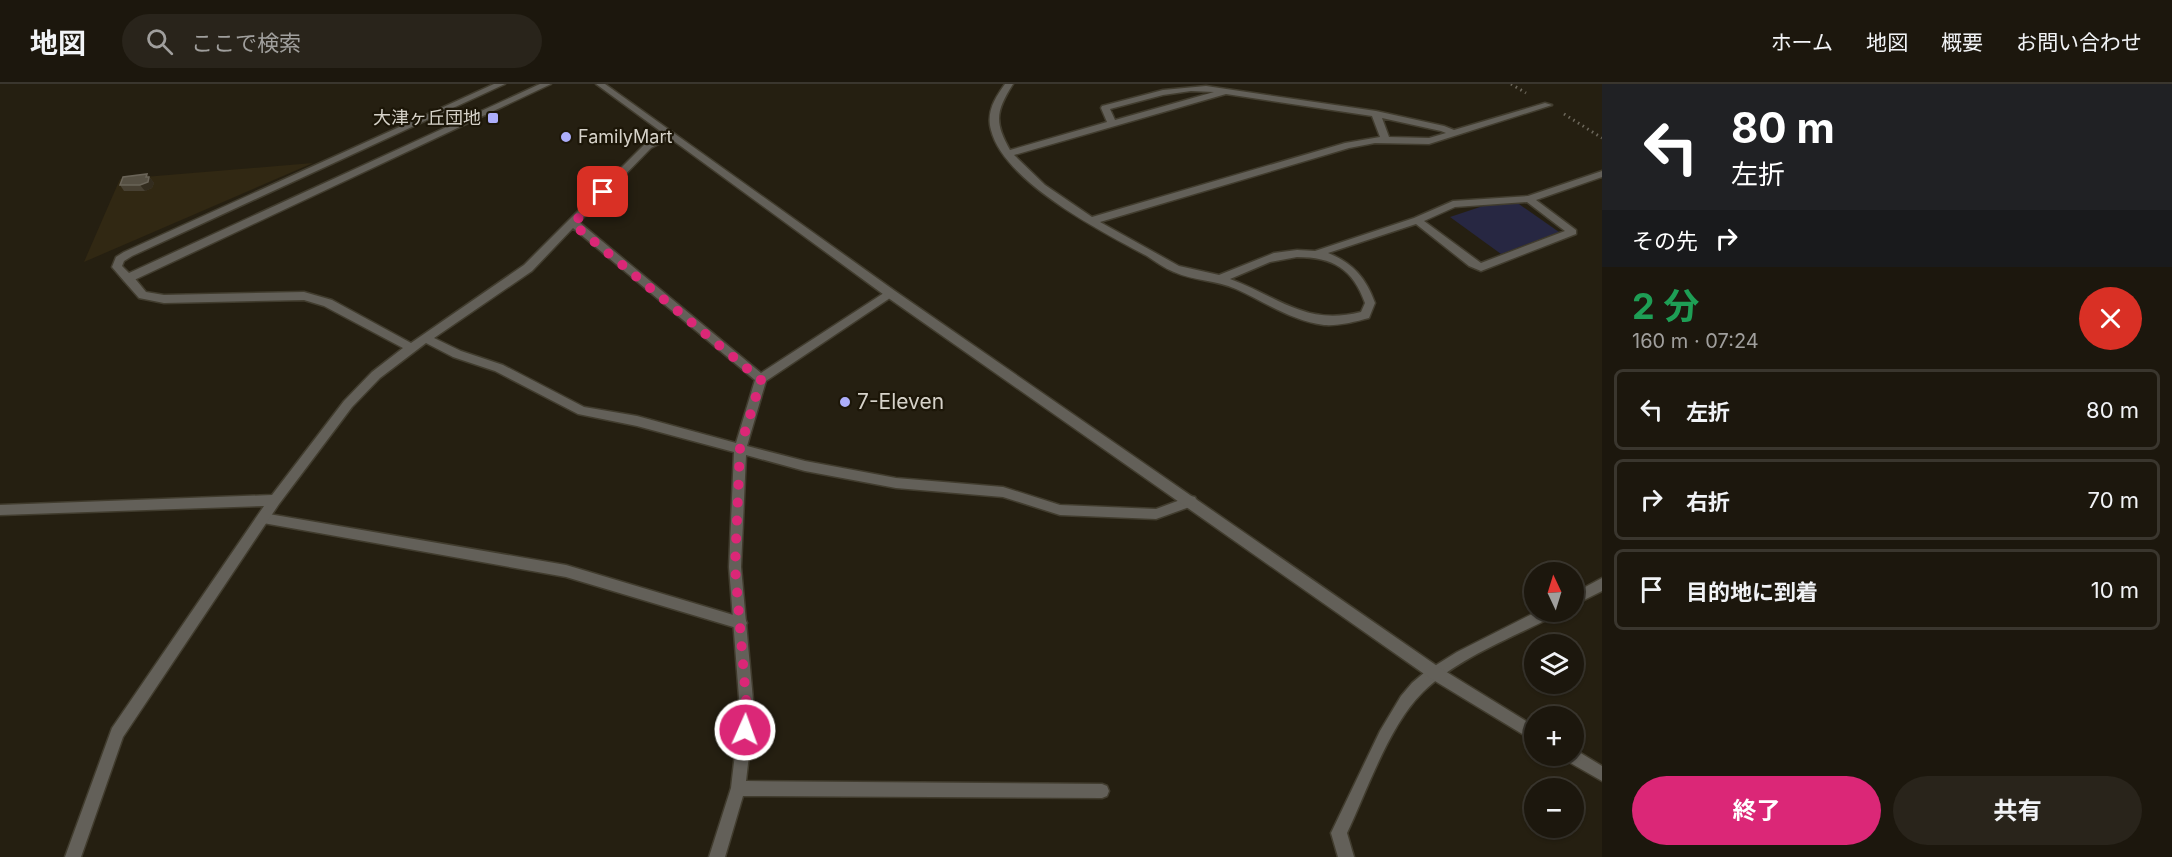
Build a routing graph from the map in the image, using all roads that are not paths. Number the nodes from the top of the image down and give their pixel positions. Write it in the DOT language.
graph roads {
  1 [pos="501,84"];
  2 [pos="547,84"];
  3 [pos="600,84"];
  4 [pos="1009,84"];
  5 [pos="1226,91"];
  6 [pos="1548,105"];
  7 [pos="1376,114"];
  8 [pos="1112,124"];
  9 [pos="1455,134"];
  10 [pos="669,135"];
  11 [pos="1385,140"];
  12 [pos="1007,154"];
  13 [pos="1602,174"];
  14 [pos="1529,199"];
  15 [pos="1091,220"];
  16 [pos="1417,220"];
  17 [pos="573,224"];
  18 [pos="1316,254"];
  19 [pos="128,278"];
  20 [pos="1220,279"];
  21 [pos="891,294"];
  22 [pos="425,338"];
  23 [pos="411,348"];
  24 [pos="761,380"];
  25 [pos="740,448"];
  26 [pos="275,500"];
  27 [pos="1191,501"];
  28 [pos="0,510"];
  29 [pos="263,518"];
  30 [pos="1600,588"];
  31 [pos="1584,595"];
  32 [pos="1530,622"];
  33 [pos="740,623"];
  34 [pos="1435,673"];
  35 [pos="1524,728"];
  36 [pos="1584,763"];
  37 [pos="1602,774"];
  38 [pos="738,788"];
  39 [pos="1102,791"];
  40 [pos="73,857"];
  41 [pos="717,857"];
  42 [pos="1346,857"];
  1 -- 19 [label="street"];
  2 -- 19 [label="street"];
  3 -- 10 [label="street"];
  4 -- 12 [label="street"];
  5 -- 7 [label="street"];
  5 -- 8 [label="street"];
  5 -- 8 [label="street"];
  6 -- 9 [label="street"];
  7 -- 9 [label="street"];
  7 -- 11 [label="street"];
  8 -- 12 [label="street"];
  9 -- 11 [label="street"];
  10 -- 17 [label="street"];
  10 -- 21 [label="street"];
  11 -- 15 [label="street"];
  12 -- 15 [label="street"];
  13 -- 14 [label="street"];
  14 -- 16 [label="street"];
  14 -- 16 [label="street"];
  15 -- 20 [label="street"];
  16 -- 18 [label="street"];
  17 -- 22 [label="street"];
  17 -- 24 [label="street"];
  18 -- 20 [label="street"];
  18 -- 20 [label="street"];
  19 -- 23 [label="street"];
  21 -- 24 [label="street"];
  21 -- 27 [label="street"];
  22 -- 23 [label="street"];
  22 -- 25 [label="street"];
  23 -- 26 [label="street"];
  24 -- 25 [label="street"];
  25 -- 27 [label="street"];
  25 -- 33 [label="street"];
  26 -- 28 [label="street"];
  26 -- 29 [label="street"];
  27 -- 34 [label="street"];
  29 -- 33 [label="street"];
  29 -- 40 [label="street"];
  30 -- 31 [label="street"];
  32 -- 34 [label="street"];
  33 -- 38 [label="street"];
  34 -- 35 [label="street"];
  34 -- 42 [label="street"];
  36 -- 37 [label="street"];
  38 -- 39 [label="street"];
  38 -- 41 [label="street"];
}
